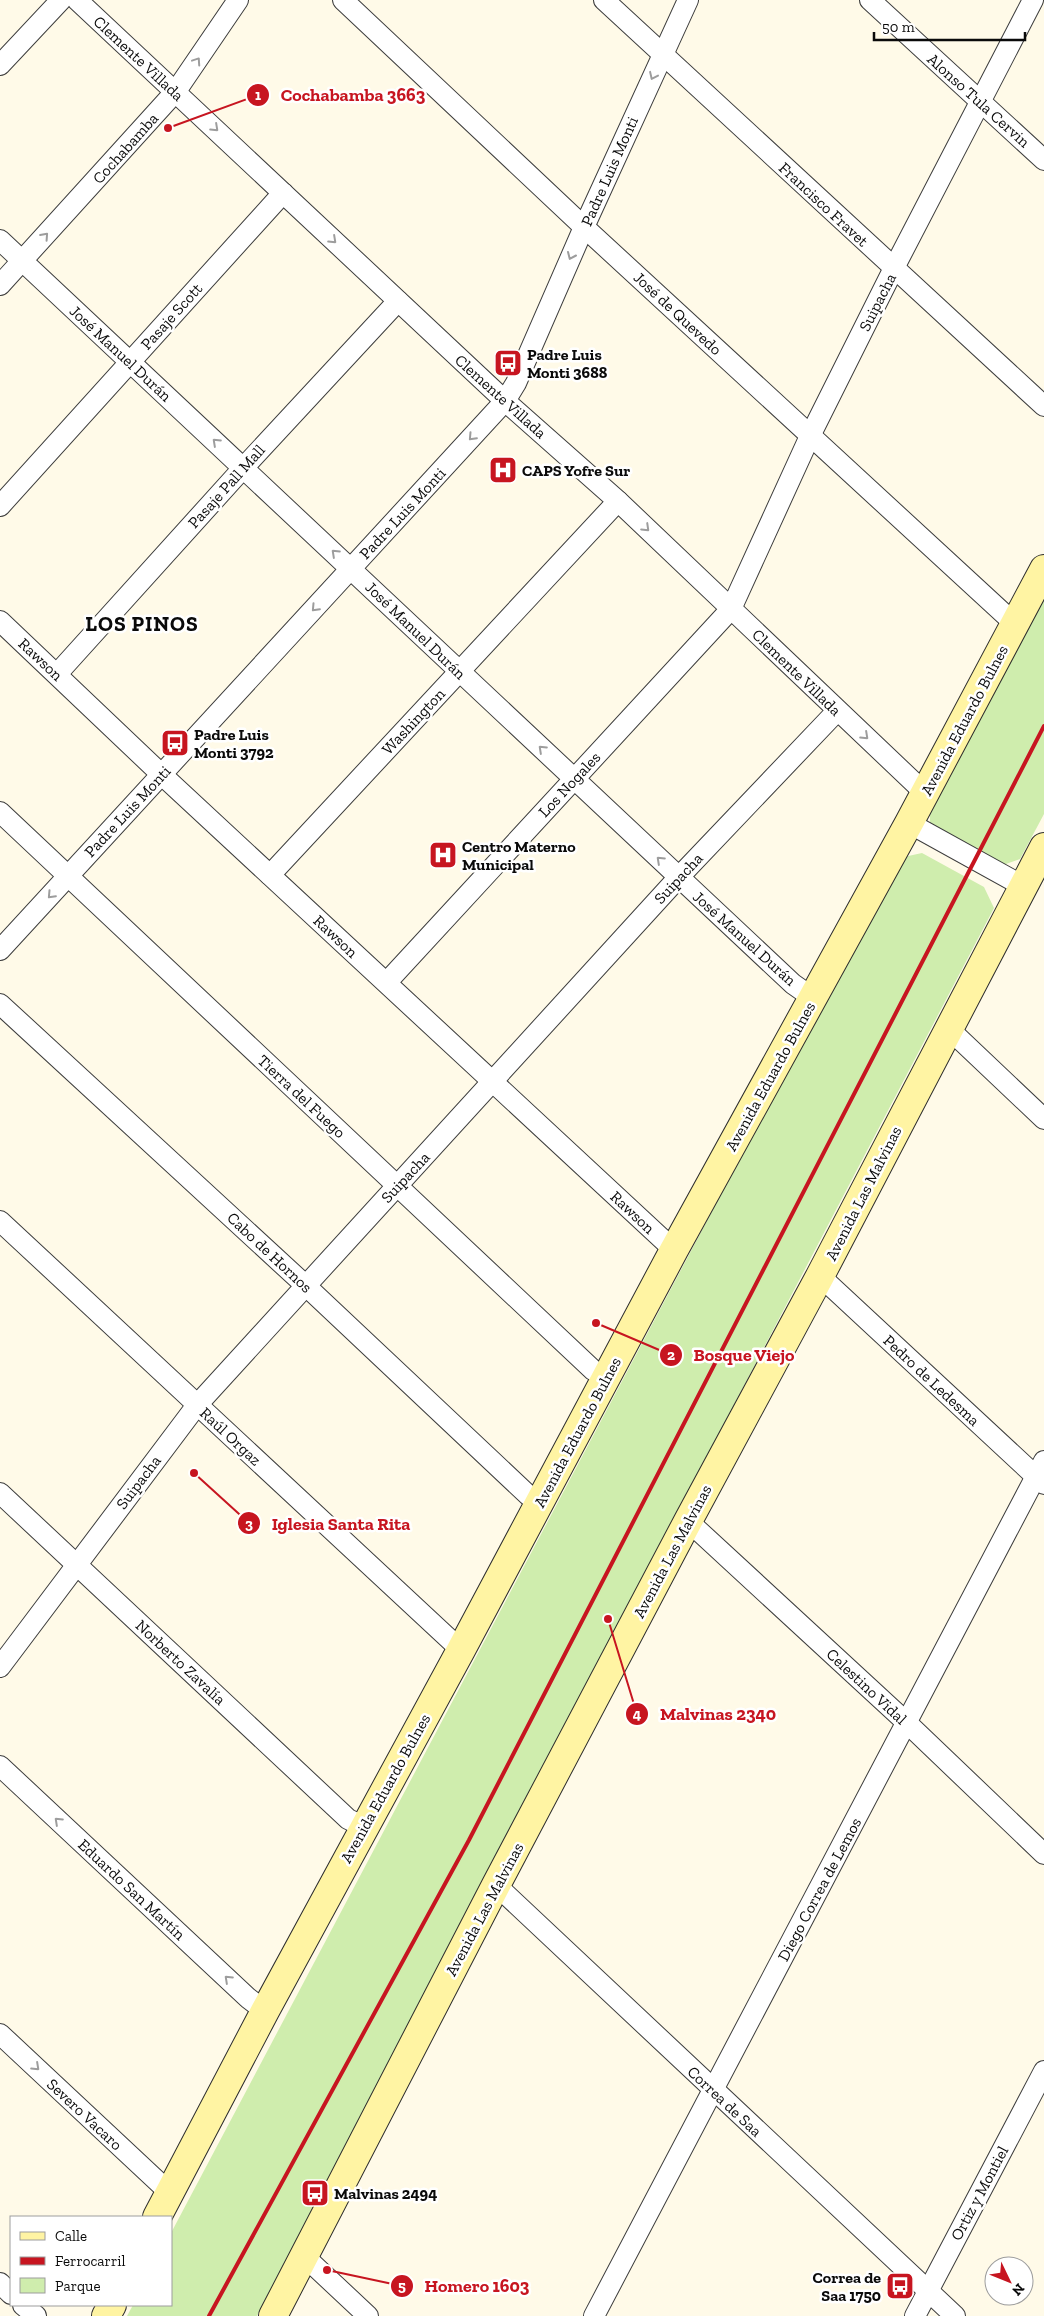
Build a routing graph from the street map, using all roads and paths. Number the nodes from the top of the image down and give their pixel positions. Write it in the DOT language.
graph roads {
  1 [pos="62,0"];
  2 [pos="76,0"];
  3 [pos="238,0"];
  4 [pos="343,0"];
  5 [pos="604,0"];
  6 [pos="688,0"];
  7 [pos="870,0"];
  8 [pos="1033,0"];
  9 [pos="663,55"];
  10 [pos="0,64"];
  11 [pos="176,92"];
  12 [pos="981,103"];
  13 [pos="1044,160"];
  14 [pos="283,193"];
  15 [pos="584,227"];
  16 [pos="0,240"];
  17 [pos="22,261"];
  18 [pos="894,268"];
  19 [pos="0,285"];
  20 [pos="398,300"];
  21 [pos="130,362"];
  22 [pos="505,401"];
  23 [pos="1044,406"];
  24 [pos="810,436"];
  25 [pos="244,467"];
  26 [pos="618,501"];
  27 [pos="0,506"];
  28 [pos="351,568"];
  29 [pos="1044,569"];
  30 [pos="731,609"];
  31 [pos="0,621"];
  32 [pos="1015,624"];
  33 [pos="459,671"];
  34 [pos="56,674"];
  35 [pos="837,711"];
  36 [pos="161,774"];
  37 [pos="574,778"];
  38 [pos="925,793"];
  39 [pos="0,812"];
  40 [pos="909,823"];
  41 [pos="1044,847"];
  42 [pos="270,875"];
  43 [pos="68,876"];
  44 [pos="678,878"];
  45 [pos="1024,886"];
  46 [pos="0,950"];
  47 [pos="387,982"];
  48 [pos="813,998"];
  49 [pos="0,1004"];
  50 [pos="948,1028"];
  51 [pos="493,1082"];
  52 [pos="1044,1118"];
  53 [pos="398,1186"];
  54 [pos="0,1221"];
  55 [pos="674,1250"];
  56 [pos="820,1276"];
  57 [pos="305,1285"];
  58 [pos="606,1378"];
  59 [pos="197,1405"];
  60 [pos="1041,1474"];
  61 [pos="0,1493"];
  62 [pos="539,1502"];
  63 [pos="688,1521"];
  64 [pos="77,1564"];
  65 [pos="461,1650"];
  66 [pos="0,1667"];
  67 [pos="906,1722"];
  68 [pos="0,1766"];
  69 [pos="364,1827"];
  70 [pos="1044,1854"];
  71 [pos="496,1885"];
  72 [pos="265,2011"];
  73 [pos="0,2034"];
  74 [pos="1044,2070"];
  75 [pos="713,2090"];
  76 [pos="170,2193"];
  77 [pos="158,2216"];
  78 [pos="304,2256"];
  79 [pos="0,2283"];
  80 [pos="928,2291"];
  81 [pos="10,2293"];
  82 [pos="24,2306"];
  83 [pos="36,2316"];
  84 [pos="273,2316"];
  85 [pos="368,2316"];
  86 [pos="594,2316"];
  87 [pos="914,2316"];
  88 [pos="954,2316"];
  1 -- 10 [label="street"];
  2 -- 11 [label="street, Clemente Villada"];
  11 -- 3 [label="street, Cochabamba, one-way"];
  4 -- 15 [label="street, José de Quevedo"];
  5 -- 9 [label="street, Francisco Fravet"];
  6 -- 9 [label="street, Padre Luis Monti"];
  7 -- 12 [label="street, Alonso Tula Cervin"];
  8 -- 12 [label="street, Suipacha"];
  9 -- 15 [label="street, Padre Luis Monti, one-way"];
  9 -- 18 [label="street, Francisco Fravet"];
  11 -- 14 [label="street, Clemente Villada, one-way"];
  17 -- 11 [label="street, Cochabamba, one-way"];
  12 -- 13 [label="street, Alonso Tula Cervin"];
  12 -- 18 [label="street, Suipacha"];
  14 -- 20 [label="street, Clemente Villada, one-way"];
  14 -- 21 [label="street, Pasaje Scott"];
  15 -- 22 [label="street, Padre Luis Monti, one-way"];
  15 -- 24 [label="street, José de Quevedo"];
  16 -- 17 [label="street, José Manuel Durán"];
  17 -- 19 [label="street, Cochabamba"];
  17 -- 21 [label="street, José Manuel Durán"];
  18 -- 23 [label="street, Francisco Fravet"];
  18 -- 24 [label="street, Suipacha"];
  20 -- 22 [label="street, Clemente Villada"];
  20 -- 25 [label="street, Pasaje Pall Mall"];
  25 -- 21 [label="street, José Manuel Durán, one-way"];
  21 -- 27 [label="street, Pasaje Scott"];
  22 -- 26 [label="street, Clemente Villada"];
  22 -- 28 [label="street, Padre Luis Monti, one-way"];
  24 -- 30 [label="street, Suipacha"];
  24 -- 32 [label="street, José de Quevedo"];
  28 -- 25 [label="street, José Manuel Durán, one-way"];
  25 -- 34 [label="street, Pasaje Pall Mall"];
  26 -- 30 [label="street, Clemente Villada, one-way"];
  26 -- 33 [label="street, Washington"];
  28 -- 33 [label="street, José Manuel Durán"];
  28 -- 36 [label="street, Padre Luis Monti, one-way"];
  29 -- 32 [label="main road, Avenida Eduardo Bulnes"];
  30 -- 35 [label="street, Clemente Villada"];
  30 -- 37 [label="street, Los Nogales"];
  31 -- 34 [label="street, Rawson"];
  32 -- 38 [label="main road, Avenida Eduardo Bulnes"];
  37 -- 33 [label="street, José Manuel Durán, one-way"];
  33 -- 42 [label="street, Washington"];
  34 -- 36 [label="street, Rawson"];
  35 -- 38 [label="street, Clemente Villada, one-way"];
  35 -- 44 [label="street, Suipacha"];
  36 -- 42 [label="street, Rawson"];
  36 -- 43 [label="street, Padre Luis Monti"];
  44 -- 37 [label="street, José Manuel Durán, one-way"];
  37 -- 47 [label="street, Los Nogales"];
  38 -- 40 [label="main road, Avenida Eduardo Bulnes"];
  39 -- 43 [label="street, Tierra del Fuego"];
  40 -- 45 [label="street"];
  40 -- 48 [label="main road, Avenida Eduardo Bulnes"];
  41 -- 45 [label="main road, Avenida Las Malvinas"];
  42 -- 47 [label="street, Rawson"];
  43 -- 46 [label="street, Padre Luis Monti, one-way"];
  43 -- 53 [label="street, Tierra del Fuego"];
  44 -- 48 [label="street, José Manuel Durán"];
  44 -- 51 [label="street, Suipacha"];
  45 -- 50 [label="main road, Avenida Las Malvinas"];
  47 -- 51 [label="street, Rawson"];
  48 -- 55 [label="main road, Avenida Eduardo Bulnes"];
  49 -- 57 [label="street, Cabo de Hornos"];
  50 -- 52 [label="street"];
  50 -- 56 [label="main road, Avenida Las Malvinas"];
  51 -- 53 [label="street, Suipacha"];
  51 -- 55 [label="street, Rawson"];
  53 -- 57 [label="street, Suipacha"];
  53 -- 58 [label="street, Tierra del Fuego"];
  54 -- 59 [label="street, Raúl Orgaz"];
  55 -- 58 [label="main road, Avenida Eduardo Bulnes"];
  56 -- 60 [label="street, Pedro de Ledesma"];
  56 -- 63 [label="main road, Avenida Las Malvinas"];
  57 -- 59 [label="street, Suipacha"];
  57 -- 62 [label="street, Cabo de Hornos"];
  58 -- 62 [label="main road, Avenida Eduardo Bulnes"];
  59 -- 64 [label="street, Suipacha"];
  59 -- 65 [label="street, Raúl Orgaz"];
  60 -- 67 [label="street, Diego Correa de Lemos"];
  61 -- 64 [label="street, Norberto Zavalía"];
  62 -- 65 [label="main road, Avenida Eduardo Bulnes"];
  63 -- 67 [label="street, Celestino Vidal"];
  63 -- 71 [label="main road, Avenida Las Malvinas"];
  64 -- 66 [label="street, Suipacha"];
  64 -- 69 [label="street, Norberto Zavalía"];
  65 -- 69 [label="main road, Avenida Eduardo Bulnes"];
  67 -- 70 [label="street, Celestino Vidal"];
  67 -- 75 [label="street, Diego Correa de Lemos"];
  72 -- 68 [label="street, Eduardo San Martín, one-way"];
  69 -- 72 [label="main road, Avenida Eduardo Bulnes"];
  71 -- 75 [label="street, Correa de Saa"];
  71 -- 78 [label="main road, Avenida Las Malvinas"];
  72 -- 76 [label="main road, Avenida Eduardo Bulnes"];
  73 -- 76 [label="street, Severo Vacaro, one-way"];
  74 -- 80 [label="street, Ortiz y Montiel"];
  75 -- 80 [label="street, Correa de Saa"];
  75 -- 86 [label="street, Diego Correa de Lemos"];
  76 -- 77 [label="main road, Avenida Eduardo Bulnes"];
  78 -- 84 [label="main road, Avenida Las Malvinas"];
  78 -- 85 [label="street"];
  79 -- 81 [label="street"];
  80 -- 87 [label="street, Ortiz y Montiel"];
  80 -- 88 [label="street, Correa de Saa"];
  82 -- 83 [label="street"];
}
